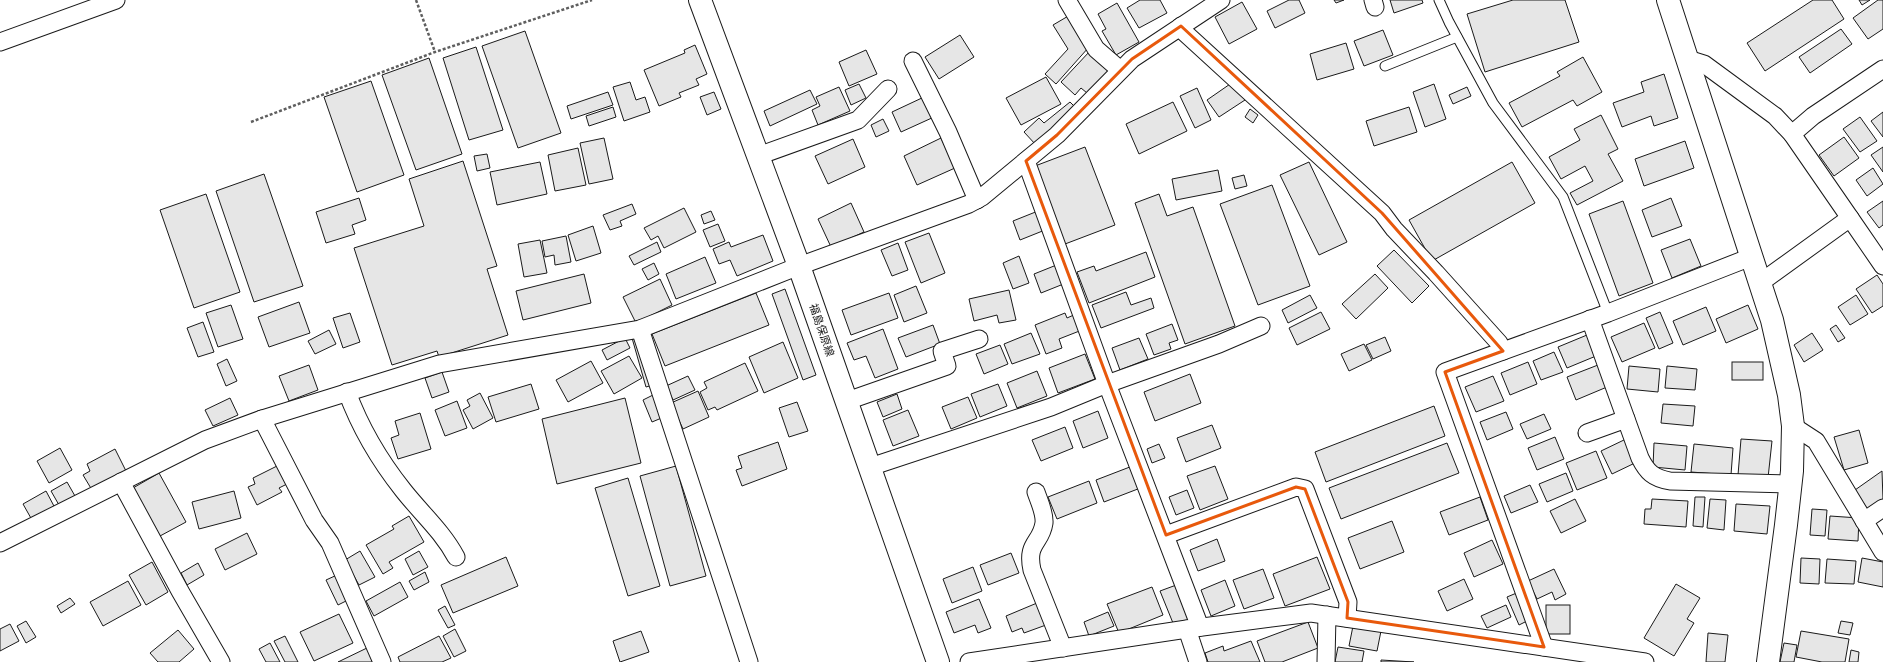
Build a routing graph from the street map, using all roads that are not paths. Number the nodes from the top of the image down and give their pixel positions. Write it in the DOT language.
graph roads {
  1 [pos="116,0"];
  2 [pos="700,0"];
  3 [pos="1067,0"];
  4 [pos="1221,0"];
  5 [pos="1439,0"];
  6 [pos="1668,0"];
  7 [pos="1203,5"];
  8 [pos="1181,26"];
  9 [pos="1457,37"];
  10 [pos="0,42"];
  11 [pos="1688,59"];
  12 [pos="913,61"];
  13 [pos="1385,66"];
  14 [pos="1883,69"];
  15 [pos="1119,70"];
  16 [pos="888,89"];
  17 [pos="1792,134"];
  18 [pos="758,156"];
  19 [pos="1026,161"];
  20 [pos="978,200"];
  21 [pos="1850,218"];
  22 [pos="1878,248"];
  23 [pos="1752,257"];
  24 [pos="799,266"];
  25 [pos="1883,266"];
  26 [pos="1760,283"];
  27 [pos="1608,313"];
  28 [pos="1590,319"];
  29 [pos="1261,326"];
  30 [pos="640,329"];
  31 [pos="979,339"];
  32 [pos="1503,351"];
  33 [pos="1107,384"];
  34 [pos="347,392"];
  35 [pos="847,401"];
  36 [pos="262,419"];
  37 [pos="1626,419"];
  38 [pos="1793,426"];
  39 [pos="1587,433"];
  40 [pos="870,467"];
  41 [pos="121,482"];
  42 [pos="1790,484"];
  43 [pos="1036,492"];
  44 [pos="1883,508"];
  45 [pos="1864,521"];
  46 [pos="1166,535"];
  47 [pos="0,543"];
  48 [pos="1883,552"];
  49 [pos="456,557"];
  50 [pos="1327,616"];
  51 [pos="1347,618"];
  52 [pos="1193,628"];
  53 [pos="1544,647"];
  54 [pos="1063,648"];
  55 [pos="221,662"];
  56 [pos="382,662"];
  57 [pos="749,662"];
  58 [pos="938,662"];
  59 [pos="969,662"];
  60 [pos="1198,662"];
  61 [pos="1326,662"];
  62 [pos="1646,662"];
  63 [pos="1768,662"];
  1 -- 10 [label="street"];
  2 -- 18 [label="main road, 福島保原線"];
  3 -- 15 [label="street"];
  4 -- 7 [label="street"];
  5 -- 9 [label="lane"];
  6 -- 11 [label="main road"];
  7 -- 8 [label="street"];
  8 -- 15 [label="street"];
  8 -- 32 [label="street"];
  9 -- 13 [label="lane"];
  9 -- 27 [label="lane"];
  11 -- 17 [label="street"];
  11 -- 23 [label="main road"];
  12 -- 20 [label="street"];
  14 -- 17 [label="street"];
  15 -- 19 [label="street"];
  16 -- 18 [label="street"];
  17 -- 21 [label="street"];
  18 -- 24 [label="main road, 福島保原線"];
  19 -- 20 [label="street"];
  19 -- 33 [label="street"];
  20 -- 24 [label="street"];
  21 -- 22 [label="street"];
  21 -- 26 [label="street"];
  22 -- 25 [label="street"];
  23 -- 26 [label="main road"];
  23 -- 27 [label="street"];
  24 -- 30 [label="street"];
  24 -- 35 [label="main road, 福島保原線"];
  26 -- 38 [label="main road"];
  27 -- 28 [label="street"];
  28 -- 32 [label="street"];
  28 -- 37 [label="street"];
  29 -- 33 [label="street"];
  30 -- 34 [label="street"];
  30 -- 57 [label="street"];
  31 -- 35 [label="street"];
  32 -- 53 [label="street"];
  33 -- 40 [label="street"];
  33 -- 46 [label="street"];
  34 -- 36 [label="street"];
  34 -- 49 [label="street"];
  35 -- 40 [label="main road, 福島保原線"];
  36 -- 41 [label="street"];
  36 -- 56 [label="street"];
  37 -- 39 [label="street"];
  37 -- 42 [label="street"];
  38 -- 42 [label="main road"];
  38 -- 45 [label="street"];
  40 -- 58 [label="main road, 福島保原線"];
  41 -- 47 [label="street"];
  41 -- 55 [label="street"];
  42 -- 63 [label="main road"];
  43 -- 54 [label="street"];
  44 -- 45 [label="street"];
  45 -- 48 [label="street"];
  46 -- 51 [label="street"];
  46 -- 52 [label="street"];
  50 -- 51 [label="street"];
  50 -- 52 [label="street"];
  50 -- 61 [label="street"];
  51 -- 53 [label="street"];
  52 -- 54 [label="street"];
  52 -- 60 [label="street"];
  53 -- 62 [label="street"];
  54 -- 59 [label="street"];
}
